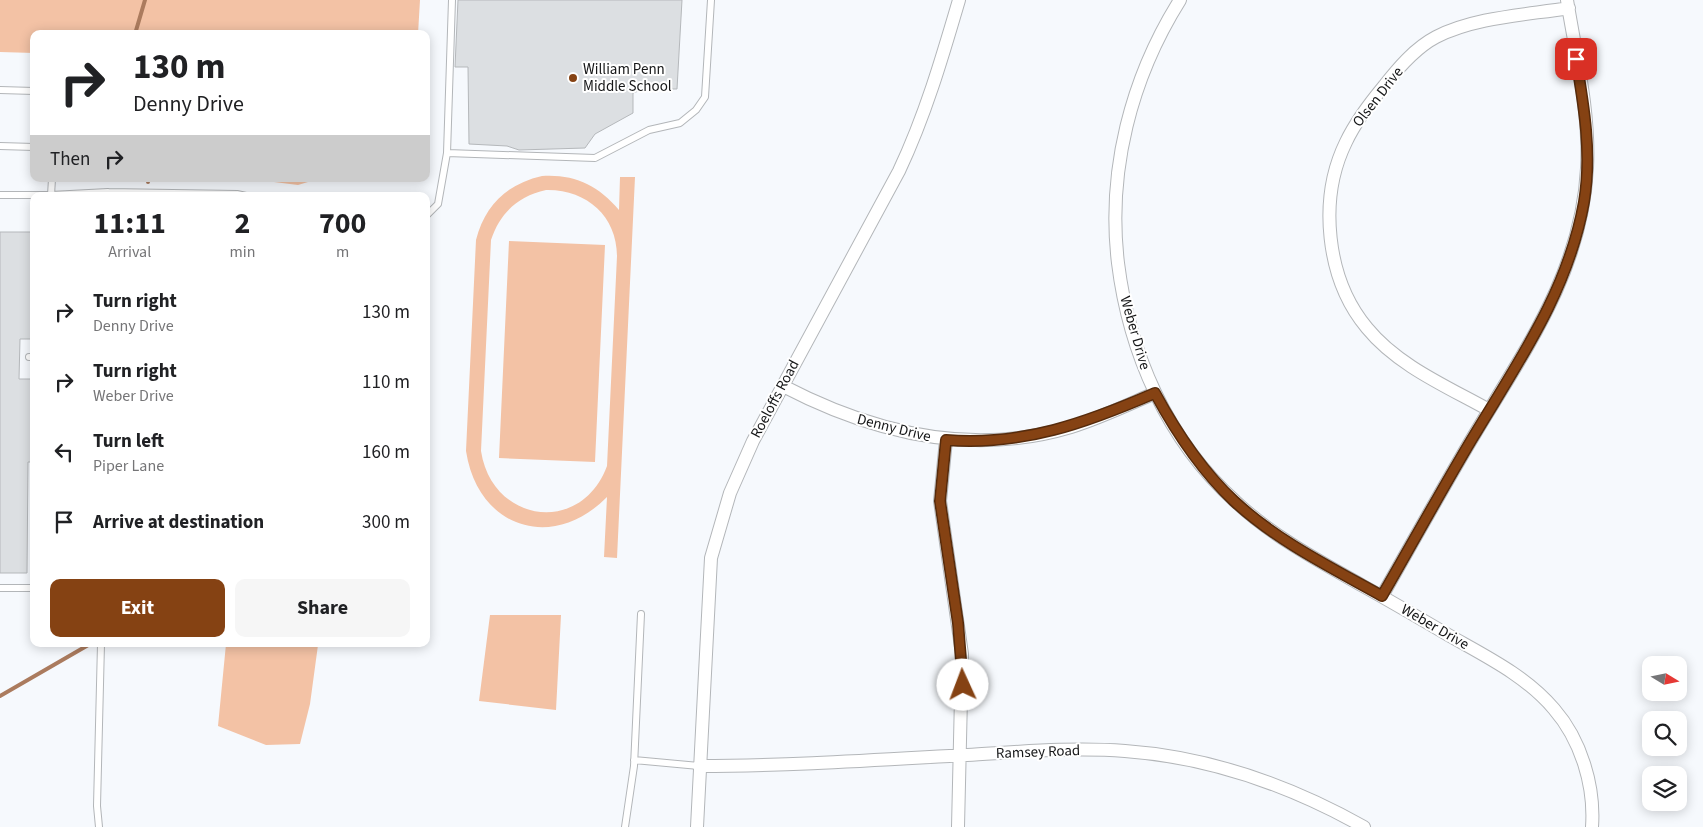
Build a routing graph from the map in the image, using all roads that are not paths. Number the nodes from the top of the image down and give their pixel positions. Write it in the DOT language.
graph roads {
  1 [pos="452,0"];
  2 [pos="711,0"];
  3 [pos="959,0"];
  4 [pos="1180,0"];
  5 [pos="1568,4"];
  6 [pos="0,90"];
  7 [pos="30,91"];
  8 [pos="0,146"];
  9 [pos="30,147"];
  10 [pos="447,153"];
  11 [pos="0,195"];
  12 [pos="30,195"];
  13 [pos="430,212"];
  14 [pos="782,386"];
  15 [pos="1155,393"];
  16 [pos="1489,410"];
  17 [pos="946,440"];
  18 [pos="0,588"];
  19 [pos="30,588"];
  20 [pos="1382,596"];
  21 [pos="641,614"];
  22 [pos="101,647"];
  23 [pos="960,756"];
  24 [pos="634,760"];
  25 [pos="699,766"];
  26 [pos="99,827"];
  27 [pos="625,827"];
  28 [pos="697,827"];
  29 [pos="958,827"];
  30 [pos="1364,827"];
  31 [pos="1592,827"];
  1 -- 10 [label="lane"];
  2 -- 10 [label="lane"];
  3 -- 14 [label="street, Roeloffs Road"];
  4 -- 15 [label="street, Weber Drive"];
  5 -- 16 [label="street"];
  5 -- 16 [label="street, Olsen Drive"];
  6 -- 7 [label="lane"];
  8 -- 9 [label="lane"];
  10 -- 13 [label="lane"];
  11 -- 12 [label="lane"];
  14 -- 17 [label="street, Denny Drive"];
  14 -- 25 [label="street, Roeloffs Road"];
  15 -- 17 [label="street, Denny Drive"];
  15 -- 20 [label="street, Weber Drive"];
  16 -- 20 [label="street"];
  17 -- 23 [label="street"];
  18 -- 19 [label="lane"];
  20 -- 31 [label="street, Weber Drive"];
  21 -- 24 [label="lane"];
  22 -- 26 [label="lane"];
  23 -- 25 [label="street, Ramsey Road"];
  23 -- 29 [label="street"];
  23 -- 30 [label="street, Ramsey Road"];
  24 -- 25 [label="lane"];
  24 -- 27 [label="lane"];
  25 -- 28 [label="street, Roeloffs Road"];
}
